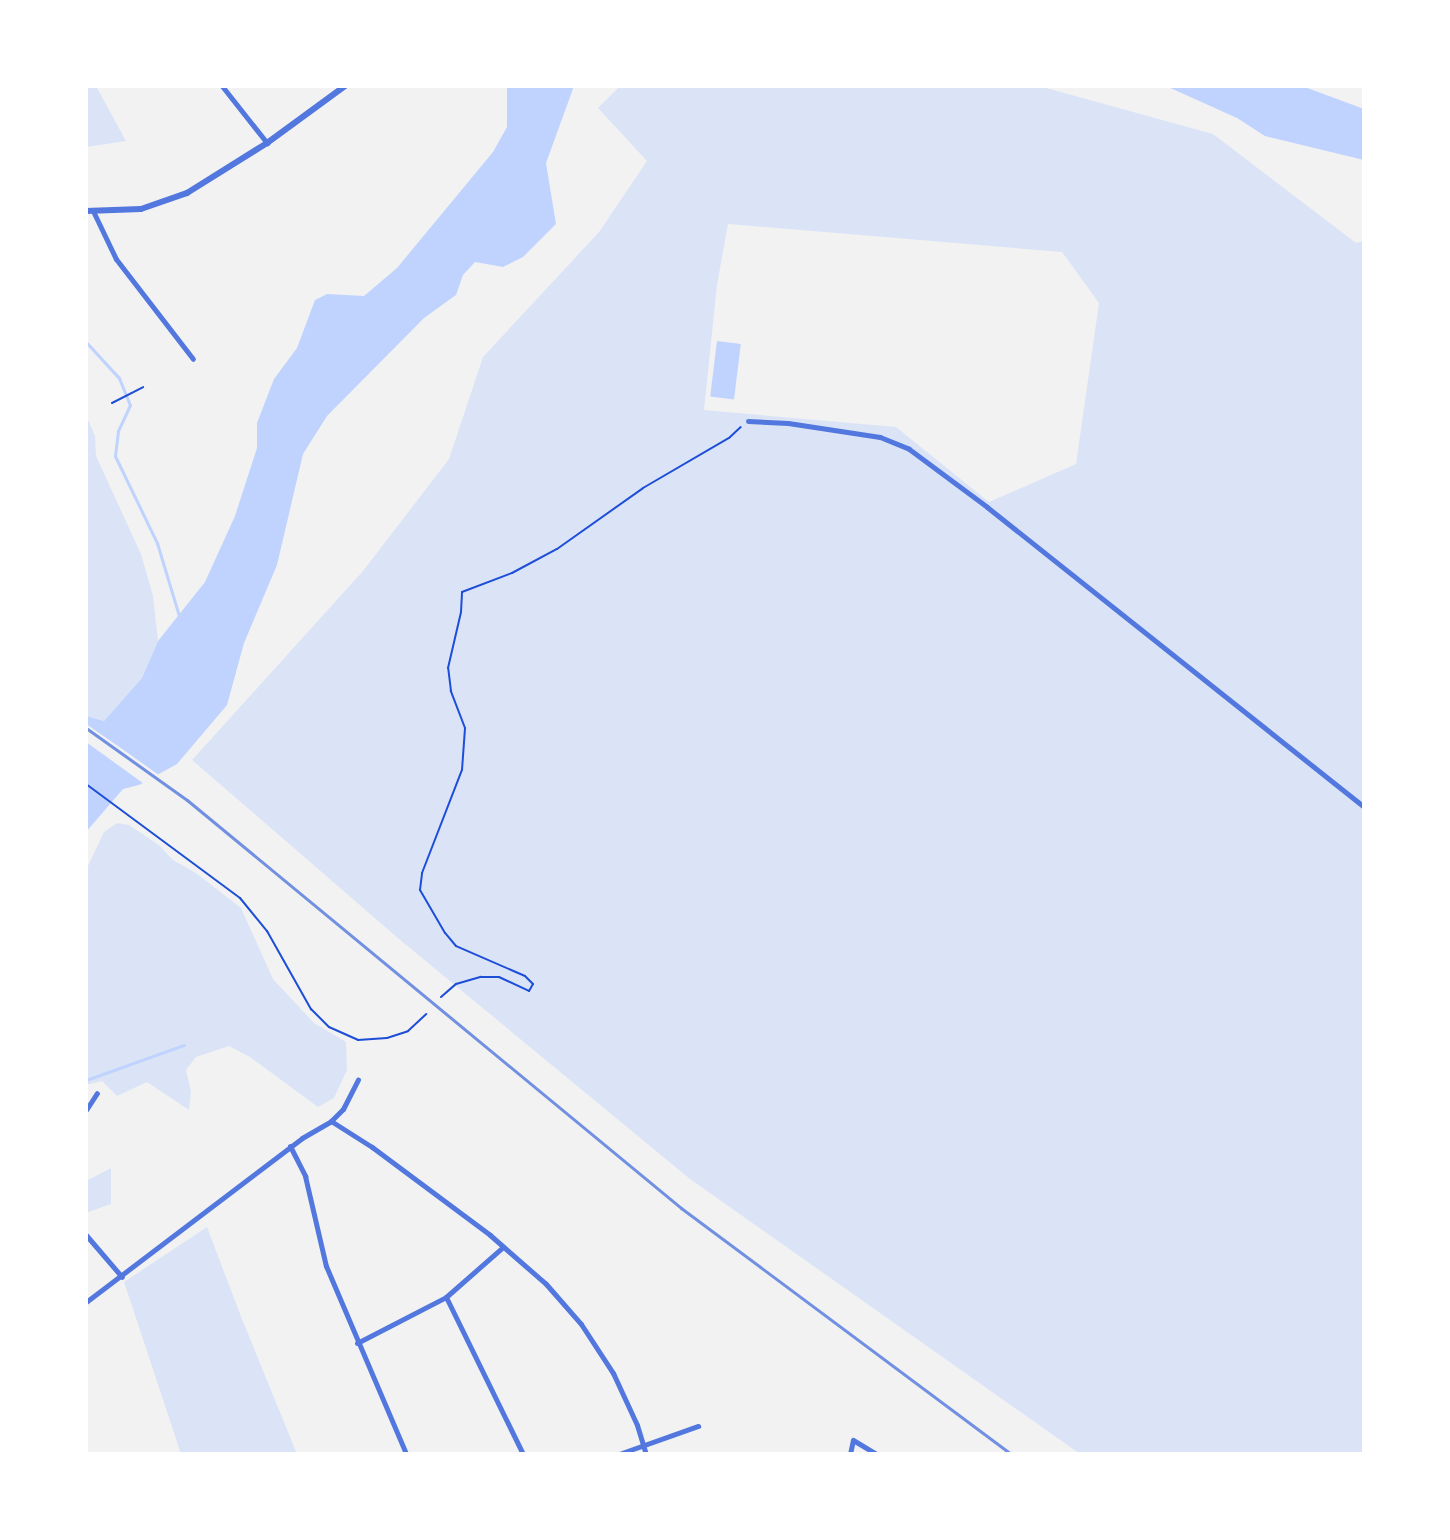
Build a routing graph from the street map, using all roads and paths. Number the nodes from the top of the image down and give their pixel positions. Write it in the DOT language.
graph roads {
  1 [pos="222,86"];
  2 [pos="345,86"];
  3 [pos="267,143"];
  4 [pos="90,211"];
  5 [pos="193,359"];
  6 [pos="143,387"];
  7 [pos="112,403"];
  8 [pos="748,421"];
  9 [pos="86,784"];
  10 [pos="1364,807"];
  11 [pos="441,997"];
  12 [pos="426,1014"];
  13 [pos="358,1080"];
  14 [pos="97,1093"];
  15 [pos="86,1110"];
  16 [pos="331,1121"];
  17 [pos="290,1146"];
  18 [pos="86,1235"];
  19 [pos="503,1247"];
  20 [pos="122,1277"];
  21 [pos="446,1297"];
  22 [pos="86,1302"];
  23 [pos="357,1343"];
  24 [pos="698,1426"];
  25 [pos="644,1445"];
  26 [pos="406,1454"];
  27 [pos="523,1454"];
  28 [pos="619,1454"];
  29 [pos="646,1454"];
  30 [pos="850,1454"];
  31 [pos="876,1454"];
  1 -- 3 [label="street"];
  2 -- 3 [label="street"];
  3 -- 4 [label="street"];
  4 -- 5 [label="street"];
  6 -- 7 [label="path"];
  8 -- 10 [label="street"];
  8 -- 11 [label="path"];
  9 -- 12 [label="path"];
  13 -- 16 [label="street"];
  14 -- 15 [label="street"];
  16 -- 17 [label="street"];
  16 -- 19 [label="street"];
  17 -- 20 [label="street"];
  17 -- 23 [label="street"];
  18 -- 20 [label="street"];
  19 -- 21 [label="street"];
  19 -- 25 [label="street"];
  20 -- 22 [label="street"];
  21 -- 23 [label="street"];
  21 -- 27 [label="street"];
  23 -- 26 [label="street"];
  24 -- 25 [label="street"];
  25 -- 28 [label="street"];
  25 -- 29 [label="street"];
  30 -- 31 [label="street"];
}
